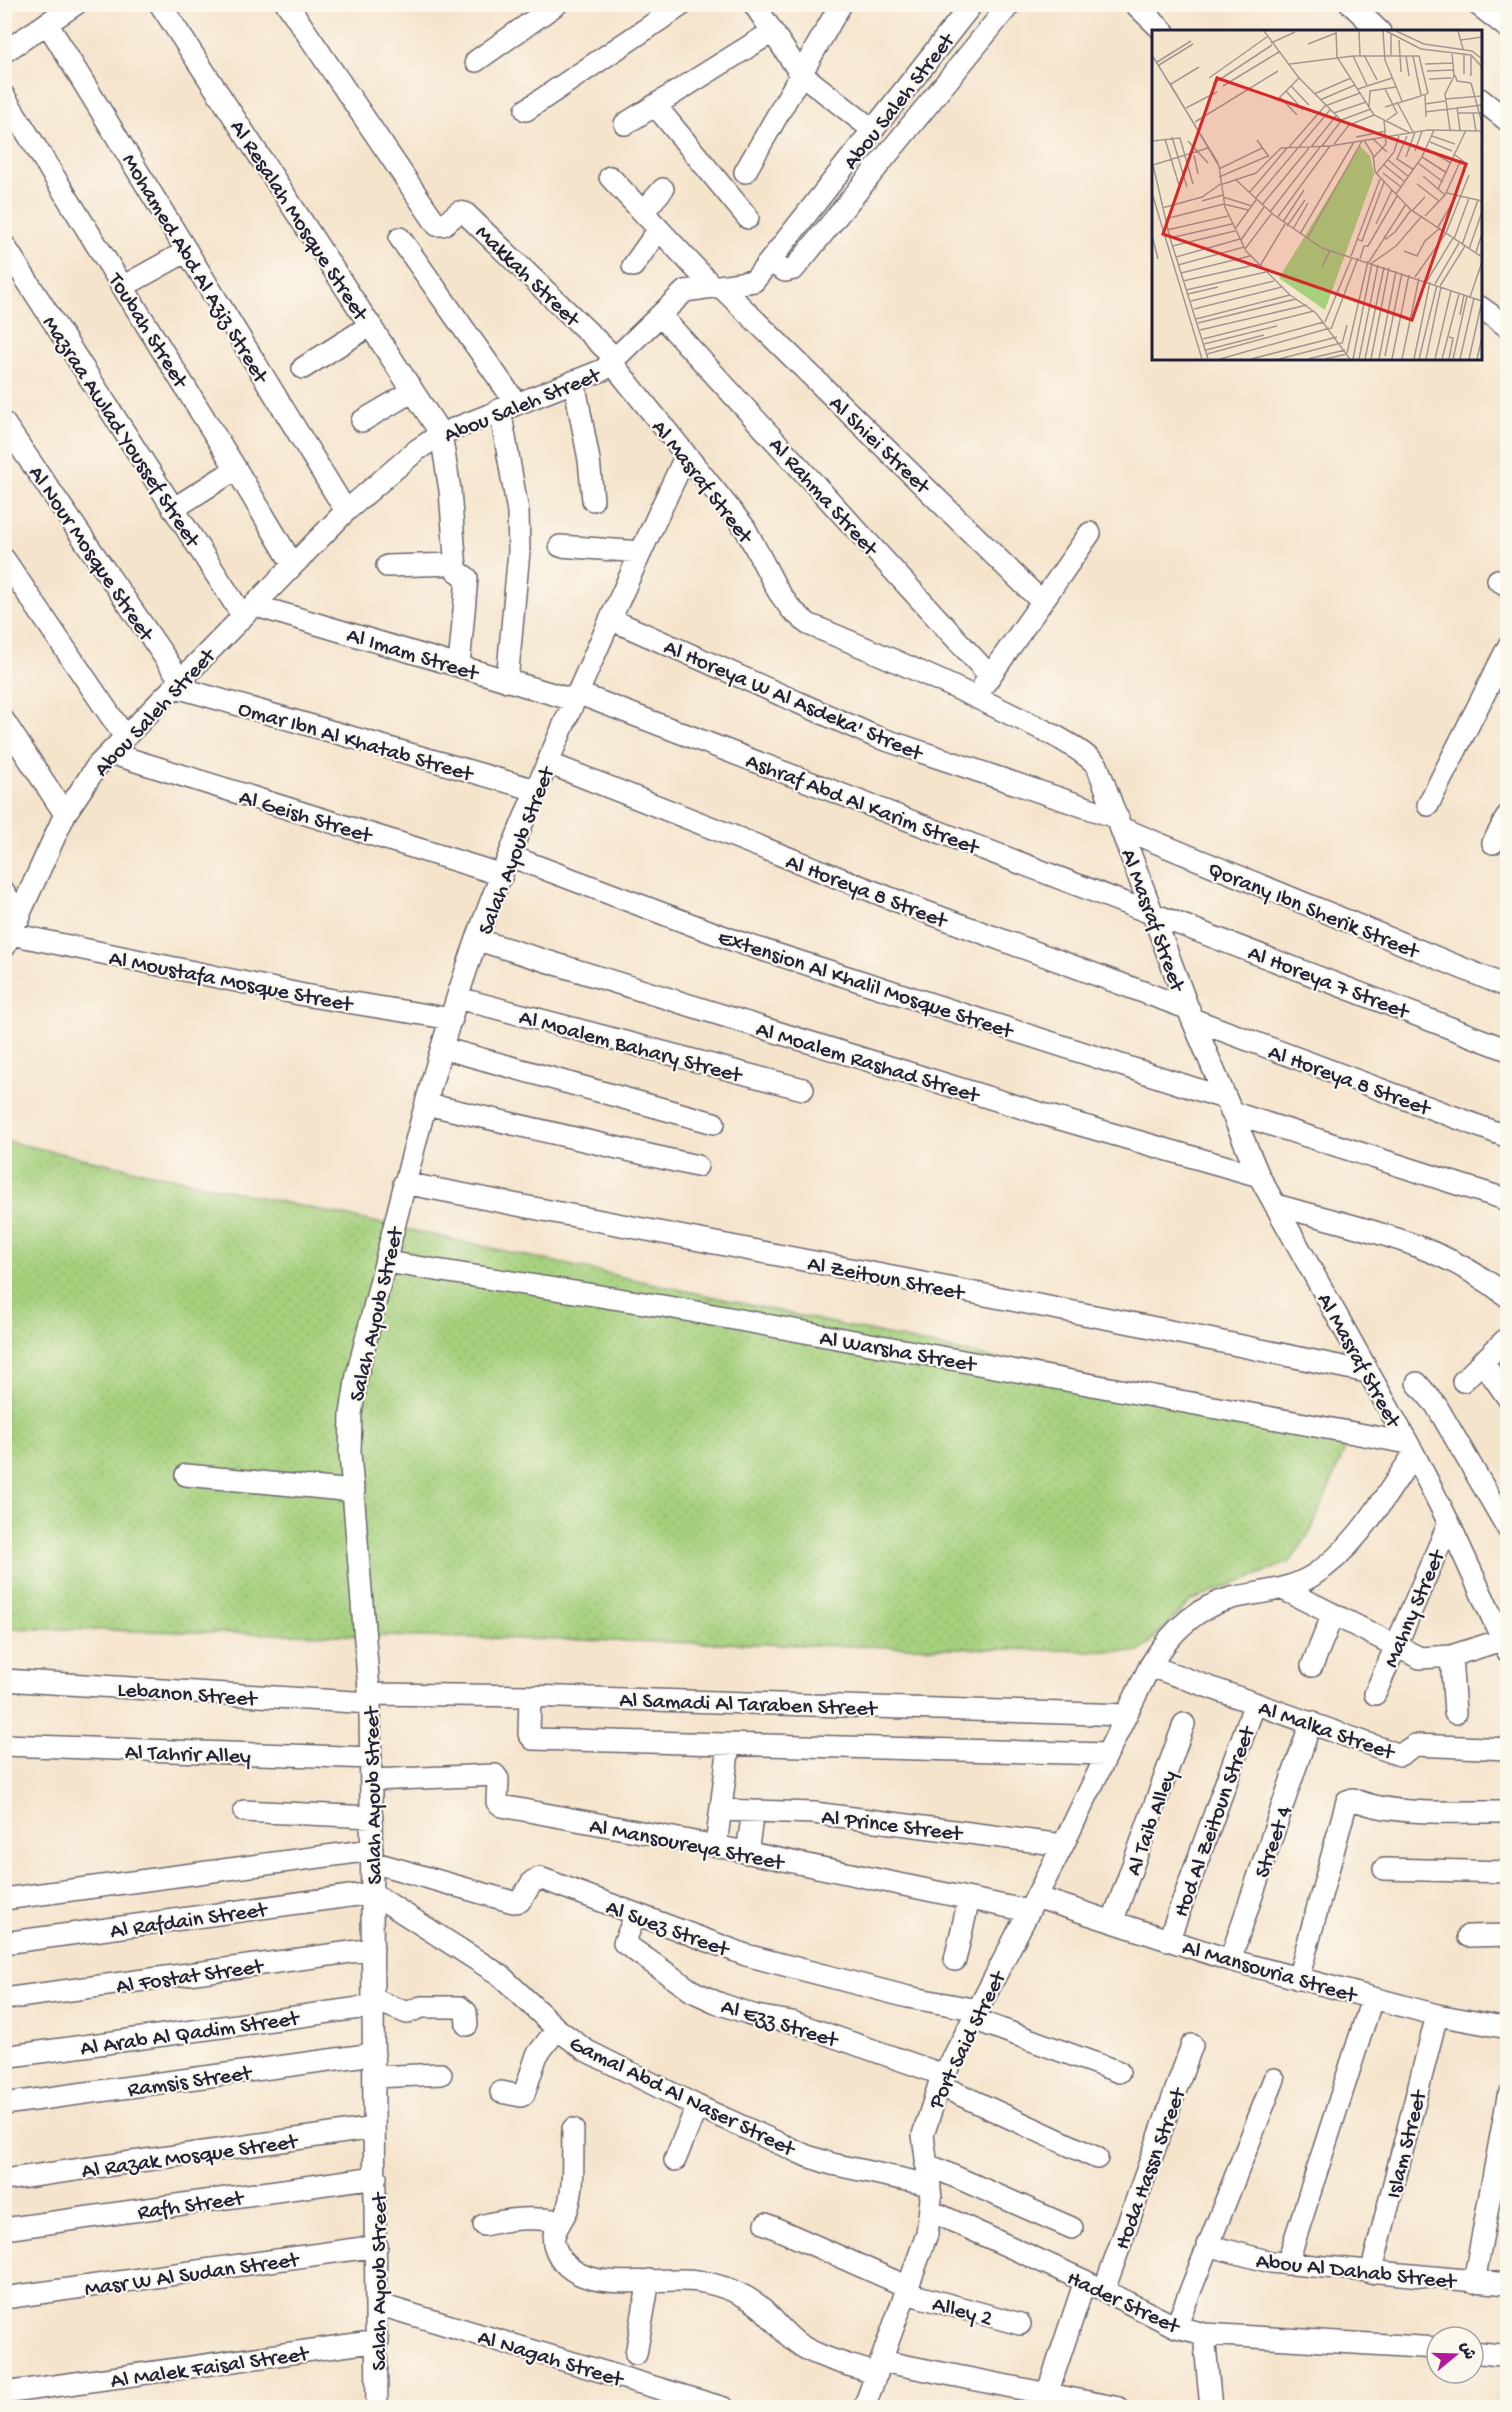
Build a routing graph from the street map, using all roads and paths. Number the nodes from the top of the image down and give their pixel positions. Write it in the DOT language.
graph roads {
  1 [pos="76,4"];
  2 [pos="160,4"];
  3 [pos="287,4"];
  4 [pos="557,4"];
  5 [pos="683,4"];
  6 [pos="754,4"];
  7 [pos="841,4"];
  8 [pos="1010,4"];
  9 [pos="1135,4"];
  10 [pos="1351,4"];
  11 [pos="1477,4"];
  12 [pos="975,21"];
  13 [pos="47,23"];
  14 [pos="1508,28"];
  15 [pos="1162,30"];
  16 [pos="1378,30"];
  17 [pos="772,32"];
  18 [pos="4,52"];
  19 [pos="476,61"];
  20 [pos="800,73"];
  21 [pos="4,96"];
  22 [pos="1482,101"];
  23 [pos="655,105"];
  24 [pos="526,110"];
  25 [pos="1508,121"];
  26 [pos="625,123"];
  27 [pos="873,130"];
  28 [pos="745,172"];
  29 [pos="610,177"];
  30 [pos="663,189"];
  31 [pos="643,212"];
  32 [pos="748,218"];
  33 [pos="659,229"];
  34 [pos="400,238"];
  35 [pos="4,245"];
  36 [pos="187,251"];
  37 [pos="770,262"];
  38 [pos="633,266"];
  39 [pos="124,286"];
  40 [pos="717,287"];
  41 [pos="1482,308"];
  42 [pos="660,315"];
  43 [pos="371,325"];
  44 [pos="1508,327"];
  45 [pos="614,361"];
  46 [pos="303,368"];
  47 [pos="574,381"];
  48 [pos="413,391"];
  49 [pos="508,406"];
  50 [pos="362,421"];
  51 [pos="4,423"];
  52 [pos="441,434"];
  53 [pos="686,454"];
  54 [pos="236,468"];
  55 [pos="593,500"];
  56 [pos="173,509"];
  57 [pos="346,511"];
  58 [pos="1090,533"];
  59 [pos="560,546"];
  60 [pos="640,552"];
  61 [pos="4,560"];
  62 [pos="456,564"];
  63 [pos="292,565"];
  64 [pos="387,566"];
  65 [pos="1041,601"];
  66 [pos="248,610"];
  67 [pos="609,619"];
  68 [pos="1508,647"];
  69 [pos="459,666"];
  70 [pos="990,676"];
  71 [pos="507,681"];
  72 [pos="178,684"];
  73 [pos="975,696"];
  74 [pos="575,697"];
  75 [pos="4,721"];
  76 [pos="125,737"];
  77 [pos="110,753"];
  78 [pos="548,763"];
  79 [pos="537,790"];
  80 [pos="1428,805"];
  81 [pos="65,814"];
  82 [pos="1508,815"];
  83 [pos="1119,823"];
  84 [pos="1493,843"];
  85 [pos="506,866"];
  86 [pos="4,892"];
  87 [pos="1150,911"];
  88 [pos="12,933"];
  89 [pos="478,940"];
  90 [pos="1508,987"];
  91 [pos="458,998"];
  92 [pos="1190,1014"];
  93 [pos="452,1019"];
  94 [pos="442,1048"];
  95 [pos="1508,1050"];
  96 [pos="803,1089"];
  97 [pos="426,1104"];
  98 [pos="1228,1105"];
  99 [pos="714,1123"];
  100 [pos="1508,1137"];
  101 [pos="697,1166"];
  102 [pos="1259,1176"];
  103 [pos="404,1183"];
  104 [pos="1508,1200"];
  105 [pos="1276,1205"];
  106 [pos="386,1262"];
  107 [pos="1508,1297"];
  108 [pos="1508,1336"];
  109 [pos="1482,1361"];
  110 [pos="1366,1372"];
  111 [pos="1463,1381"];
  112 [pos="1417,1383"];
  113 [pos="1508,1398"];
  114 [pos="1411,1448"];
  115 [pos="186,1475"];
  116 [pos="354,1491"];
  117 [pos="1449,1523"];
  118 [pos="1508,1529"];
  119 [pos="1283,1589"];
  120 [pos="1333,1614"];
  121 [pos="1506,1643"];
  122 [pos="1396,1647"];
  123 [pos="1451,1656"];
  124 [pos="1150,1666"];
  125 [pos="1312,1666"];
  126 [pos="4,1680"];
  127 [pos="1376,1694"];
  128 [pos="530,1696"];
  129 [pos="370,1699"];
  130 [pos="1255,1703"];
  131 [pos="1455,1713"];
  132 [pos="1126,1715"];
  133 [pos="1311,1722"];
  134 [pos="1184,1724"];
  135 [pos="4,1745"];
  136 [pos="729,1745"];
  137 [pos="1508,1749"];
  138 [pos="1107,1754"];
  139 [pos="371,1758"];
  140 [pos="371,1780"];
  141 [pos="721,1810"];
  142 [pos="244,1811"];
  143 [pos="753,1811"];
  144 [pos="1508,1812"];
  145 [pos="372,1817"];
  146 [pos="1063,1845"];
  147 [pos="716,1846"];
  148 [pos="747,1853"];
  149 [pos="372,1856"];
  150 [pos="1384,1869"];
  151 [pos="1508,1872"];
  152 [pos="372,1893"];
  153 [pos="4,1899"];
  154 [pos="969,1899"];
  155 [pos="1033,1904"];
  156 [pos="636,1914"];
  157 [pos="1113,1920"];
  158 [pos="1508,1935"];
  159 [pos="1468,1936"];
  160 [pos="1169,1939"];
  161 [pos="4,1943"];
  162 [pos="373,1949"];
  163 [pos="955,1960"];
  164 [pos="1230,1960"];
  165 [pos="1298,1979"];
  166 [pos="4,1999"];
  167 [pos="1372,1999"];
  168 [pos="374,2002"];
  169 [pos="975,2015"];
  170 [pos="1437,2015"];
  171 [pos="467,2025"];
  172 [pos="1508,2028"];
  173 [pos="557,2030"];
  174 [pos="1192,2045"];
  175 [pos="374,2054"];
  176 [pos="4,2057"];
  177 [pos="1119,2072"];
  178 [pos="441,2074"];
  179 [pos="374,2077"];
  180 [pos="1274,2079"];
  181 [pos="941,2080"];
  182 [pos="501,2092"];
  183 [pos="1508,2097"];
  184 [pos="4,2104"];
  185 [pos="697,2106"];
  186 [pos="374,2128"];
  187 [pos="573,2129"];
  188 [pos="1097,2158"];
  189 [pos="675,2160"];
  190 [pos="926,2164"];
  191 [pos="376,2178"];
  192 [pos="4,2180"];
  193 [pos="930,2185"];
  194 [pos="931,2211"];
  195 [pos="561,2221"];
  196 [pos="766,2224"];
  197 [pos="484,2225"];
  198 [pos="1072,2228"];
  199 [pos="4,2229"];
  200 [pos="1207,2245"];
  201 [pos="377,2246"];
  202 [pos="1287,2264"];
  203 [pos="1371,2273"];
  204 [pos="649,2280"];
  205 [pos="1474,2282"];
  206 [pos="1508,2284"];
  207 [pos="1095,2286"];
  208 [pos="907,2290"];
  209 [pos="4,2298"];
  210 [pos="377,2304"];
  211 [pos="1020,2324"];
  212 [pos="1176,2327"];
  213 [pos="1204,2334"];
  214 [pos="378,2342"];
  215 [pos="1425,2347"];
  216 [pos="1485,2353"];
  217 [pos="636,2354"];
  218 [pos="1508,2356"];
  219 [pos="879,2368"];
  220 [pos="4,2393"];
  221 [pos="1047,2394"];
  222 [pos="377,2408"];
  223 [pos="724,2408"];
  224 [pos="864,2408"];
  225 [pos="1119,2408"];
  226 [pos="1211,2408"];
  1 -- 13 [label="street"];
  2 -- 43 [label="street, Al Resalah Mosque Street"];
  3 -- 45 [label="street, Makkah Street"];
  4 -- 19 [label="street"];
  5 -- 24 [label="street"];
  6 -- 17 [label="street"];
  7 -- 20 [label="street"];
  8 -- 12 [label="street"];
  9 -- 15 [label="street"];
  10 -- 16 [label="street"];
  11 -- 14 [label="street"];
  12 -- 27 [label="street, Abou Saleh Street"];
  12 -- 37 [label="street"];
  13 -- 18 [label="street"];
  13 -- 36 [label="street, Mohamed Abd Al Aziz Street"];
  17 -- 20 [label="street"];
  17 -- 23 [label="street"];
  20 -- 27 [label="street"];
  20 -- 28 [label="street"];
  21 -- 39 [label="street, Toubah Street"];
  22 -- 25 [label="street"];
  23 -- 26 [label="street"];
  23 -- 32 [label="street"];
  27 -- 37 [label="street, Abou Saleh Street"];
  29 -- 31 [label="street, Al Shiei Street"];
  30 -- 31 [label="street"];
  31 -- 33 [label="street, Al Shiei Street"];
  33 -- 38 [label="street"];
  33 -- 40 [label="street, Al Shiei Street"];
  34 -- 49 [label="street"];
  35 -- 56 [label="street, Mazraa Awlad Youssef Street"];
  36 -- 39 [label="street"];
  36 -- 57 [label="street, Mohamed Abd Al Aziz Street"];
  37 -- 40 [label="street, Abou Saleh Street"];
  39 -- 54 [label="street, Toubah Street"];
  40 -- 42 [label="street, Abou Saleh Street"];
  40 -- 65 [label="street, Al Shiei Street"];
  41 -- 44 [label="street"];
  42 -- 45 [label="street, Abou Saleh Street"];
  42 -- 70 [label="street, Al Rahma Street"];
  43 -- 46 [label="street"];
  43 -- 48 [label="street, Al Resalah Mosque Street"];
  45 -- 47 [label="street, Abou Saleh Street"];
  45 -- 53 [label="street, Al Masraf Street"];
  47 -- 49 [label="street, Abou Saleh Street"];
  47 -- 55 [label="street"];
  48 -- 50 [label="street"];
  48 -- 52 [label="street, Al Resalah Mosque Street"];
  49 -- 52 [label="street, Abou Saleh Street"];
  49 -- 71 [label="street"];
  51 -- 72 [label="street, Al Nour Mosque Street"];
  52 -- 57 [label="street, Abou Saleh Street"];
  52 -- 62 [label="street"];
  53 -- 60 [label="street, Salah Ayoub Street"];
  53 -- 73 [label="street, Al Masraf Street"];
  54 -- 56 [label="street"];
  54 -- 63 [label="street, Toubah Street"];
  56 -- 66 [label="street, Mazraa Awlad Youssef Street"];
  57 -- 63 [label="street, Abou Saleh Street"];
  58 -- 65 [label="street"];
  59 -- 60 [label="street"];
  60 -- 67 [label="street, Salah Ayoub Street"];
  61 -- 76 [label="street"];
  62 -- 64 [label="street"];
  62 -- 69 [label="street"];
  63 -- 66 [label="street, Abou Saleh Street"];
  65 -- 70 [label="street"];
  66 -- 69 [label="street, Al Imam Street"];
  66 -- 72 [label="street, Abou Saleh Street"];
  67 -- 74 [label="street, Salah Ayoub Street"];
  67 -- 83 [label="street, Al Horeya W Al Asdeka' Street"];
  68 -- 80 [label="street"];
  69 -- 71 [label="street, Al Imam Street"];
  70 -- 73 [label="street"];
  71 -- 74 [label="street, Al Imam Street"];
  72 -- 76 [label="street, Abou Saleh Street"];
  72 -- 79 [label="street, Omar Ibn Al Khatab Street"];
  73 -- 83 [label="street, Al Masraf Street"];
  74 -- 78 [label="street, Salah Ayoub Street"];
  74 -- 87 [label="street, Ashraf Abd Al Karim Street"];
  75 -- 81 [label="street"];
  76 -- 77 [label="street, Abou Saleh Street"];
  77 -- 81 [label="street, Abou Saleh Street"];
  77 -- 85 [label="street, Al Geish Street"];
  78 -- 79 [label="street, Salah Ayoub Street"];
  78 -- 92 [label="street, Al Horeya 8 Street"];
  79 -- 85 [label="street, Salah Ayoub Street"];
  81 -- 88 [label="street, Abou Saleh Street"];
  82 -- 84 [label="street"];
  83 -- 87 [label="street, Al Masraf Street"];
  83 -- 90 [label="street, Qorany Ibn Sherik Street"];
  85 -- 89 [label="street, Salah Ayoub Street"];
  85 -- 98 [label="street, Extension Al Khalil Mosque Street"];
  86 -- 88 [label="street"];
  87 -- 92 [label="street, Al Masraf Street"];
  87 -- 95 [label="street, Al Horeya 7 Street"];
  88 -- 93 [label="street, Al Moustafa Mosque Street"];
  89 -- 91 [label="street, Salah Ayoub Street"];
  89 -- 102 [label="street, Al Moalem Rashad Street"];
  91 -- 93 [label="street, Salah Ayoub Street"];
  91 -- 96 [label="street, Al Moalem Bahary Street"];
  92 -- 98 [label="street, Al Masraf Street"];
  92 -- 100 [label="street, Al Horeya 8 Street"];
  93 -- 94 [label="street, Salah Ayoub Street"];
  94 -- 97 [label="street, Salah Ayoub Street"];
  94 -- 99 [label="street"];
  97 -- 101 [label="street"];
  97 -- 103 [label="street, Salah Ayoub Street"];
  98 -- 102 [label="street, Al Masraf Street"];
  98 -- 104 [label="street, Extension Al Khalil Mosque Street"];
  102 -- 105 [label="street, Al Masraf Street"];
  103 -- 106 [label="street, Salah Ayoub Street"];
  103 -- 110 [label="street, Al Zeitoun Street"];
  105 -- 107 [label="street"];
  105 -- 110 [label="street, Al Masraf Street"];
  106 -- 114 [label="street, Al Warsha Street"];
  106 -- 116 [label="street, Salah Ayoub Street"];
  108 -- 109 [label="street"];
  109 -- 111 [label="street"];
  109 -- 113 [label="street"];
  110 -- 114 [label="street, Al Masraf Street"];
  112 -- 118 [label="street"];
  114 -- 117 [label="street, Al Masraf Street"];
  114 -- 119 [label="street, Port Said Street"];
  115 -- 116 [label="street"];
  116 -- 129 [label="street, Salah Ayoub Street"];
  117 -- 121 [label="street, Al Masraf Street"];
  117 -- 122 [label="street, Mahny Street"];
  119 -- 120 [label="street"];
  119 -- 124 [label="street, Port Said Street"];
  120 -- 122 [label="street"];
  120 -- 125 [label="street"];
  121 -- 123 [label="street"];
  122 -- 123 [label="street"];
  122 -- 127 [label="street, Mahny Street"];
  123 -- 131 [label="street"];
  124 -- 130 [label="street, Al Malka Street"];
  124 -- 132 [label="street, Port Said Street"];
  126 -- 129 [label="street, Lebanon Street"];
  128 -- 129 [label="street, Al Samadi Al Taraben Street"];
  128 -- 132 [label="street, Al Samadi Al Taraben Street"];
  128 -- 136 [label="street"];
  129 -- 139 [label="street, Salah Ayoub Street"];
  130 -- 133 [label="street, Al Malka Street"];
  130 -- 160 [label="street, Hod Al Zeitoun Street"];
  132 -- 138 [label="street, Port Said Street"];
  133 -- 137 [label="street, Al Malka Street"];
  133 -- 164 [label="street, Street 4"];
  134 -- 157 [label="street, Al Taib Alley"];
  135 -- 139 [label="street, Al Tahrir Alley"];
  136 -- 138 [label="street"];
  136 -- 141 [label="street"];
  138 -- 146 [label="street, Port Said Street"];
  139 -- 140 [label="street, Salah Ayoub Street"];
  140 -- 145 [label="street, Salah Ayoub Street"];
  140 -- 147 [label="street, Al Mansoureya Street"];
  141 -- 143 [label="street, Al Prince Street"];
  141 -- 147 [label="street"];
  142 -- 145 [label="street"];
  143 -- 146 [label="street, Al Prince Street"];
  143 -- 148 [label="street"];
  144 -- 165 [label="street"];
  145 -- 149 [label="street, Salah Ayoub Street"];
  146 -- 155 [label="street, Port Said Street"];
  147 -- 148 [label="street, Al Mansoureya Street"];
  148 -- 154 [label="street, Al Mansoureya Street"];
  149 -- 152 [label="street, Salah Ayoub Street"];
  149 -- 153 [label="street"];
  149 -- 156 [label="street, Al Suez Street"];
  150 -- 151 [label="street"];
  152 -- 161 [label="street, Al Rafdain Street"];
  152 -- 162 [label="street, Salah Ayoub Street"];
  152 -- 173 [label="street, Gamal Abd Al Naser Street"];
  154 -- 155 [label="street, Al Mansoureya Street"];
  154 -- 163 [label="street"];
  155 -- 157 [label="street, Al Mansouria Street"];
  155 -- 169 [label="street, Port Said Street"];
  156 -- 169 [label="street, Al Suez Street"];
  156 -- 181 [label="street, Al Ezz Street"];
  157 -- 160 [label="street, Al Mansouria Street"];
  158 -- 159 [label="street"];
  160 -- 164 [label="street, Al Mansouria Street"];
  162 -- 166 [label="street, Al Fostat Street"];
  162 -- 168 [label="street, Salah Ayoub Street"];
  164 -- 165 [label="street, Al Mansouria Street"];
  165 -- 167 [label="street, Al Mansouria Street"];
  167 -- 170 [label="street, Al Mansouria Street"];
  167 -- 202 [label="street"];
  168 -- 171 [label="street"];
  168 -- 175 [label="street, Salah Ayoub Street"];
  168 -- 176 [label="street, Al Arab Al Qadim Street"];
  169 -- 177 [label="street, Al Suez Street"];
  169 -- 181 [label="street, Port Said Street"];
  170 -- 172 [label="street, Al Mansouria Street"];
  170 -- 203 [label="street, Islam Street"];
  173 -- 182 [label="street"];
  173 -- 185 [label="street, Gamal Abd Al Naser Street"];
  174 -- 207 [label="street, Hoda Hassn Street"];
  175 -- 179 [label="street, Salah Ayoub Street"];
  175 -- 184 [label="street, Ramsis Street"];
  178 -- 179 [label="street"];
  179 -- 186 [label="street, Salah Ayoub Street"];
  180 -- 200 [label="street"];
  181 -- 188 [label="street, Al Ezz Street"];
  181 -- 190 [label="street, Port Said Street"];
  183 -- 205 [label="street"];
  185 -- 189 [label="street"];
  185 -- 193 [label="street, Gamal Abd Al Naser Street"];
  186 -- 191 [label="street, Salah Ayoub Street"];
  186 -- 192 [label="street, Al Razak Mosque Street"];
  187 -- 195 [label="street"];
  190 -- 193 [label="street, Port Said Street"];
  190 -- 198 [label="street"];
  191 -- 199 [label="street, Rafh Street"];
  191 -- 201 [label="street, Salah Ayoub Street"];
  193 -- 194 [label="street, Port Said Street"];
  194 -- 207 [label="street, Hader Street"];
  194 -- 208 [label="street, Port Said Street"];
  195 -- 197 [label="street"];
  195 -- 204 [label="street"];
  196 -- 208 [label="street, Alley 2"];
  200 -- 202 [label="street, Abou Al Dahab Street"];
  200 -- 212 [label="street"];
  201 -- 209 [label="street, Masr W Al Sudan Street"];
  201 -- 210 [label="street, Salah Ayoub Street"];
  202 -- 203 [label="street, Abou Al Dahab Street"];
  203 -- 205 [label="street, Abou Al Dahab Street"];
  204 -- 217 [label="street"];
  204 -- 219 [label="street"];
  205 -- 206 [label="street, Abou Al Dahab Street"];
  207 -- 212 [label="street, Hader Street"];
  207 -- 221 [label="street, Hoda Hassn Street"];
  208 -- 211 [label="street, Alley 2"];
  208 -- 219 [label="street, Port Said Street"];
  210 -- 214 [label="street, Salah Ayoub Street"];
  210 -- 223 [label="street, Al Nagah Street"];
  212 -- 213 [label="street, Hader Street"];
  213 -- 215 [label="street, Hader Street"];
  213 -- 226 [label="street"];
  214 -- 220 [label="street, Al Malek Faisal Street"];
  214 -- 222 [label="street, Salah Ayoub Street"];
  216 -- 218 [label="street"];
  219 -- 221 [label="street"];
  219 -- 224 [label="street, Port Said Street"];
  221 -- 225 [label="street"];
}
